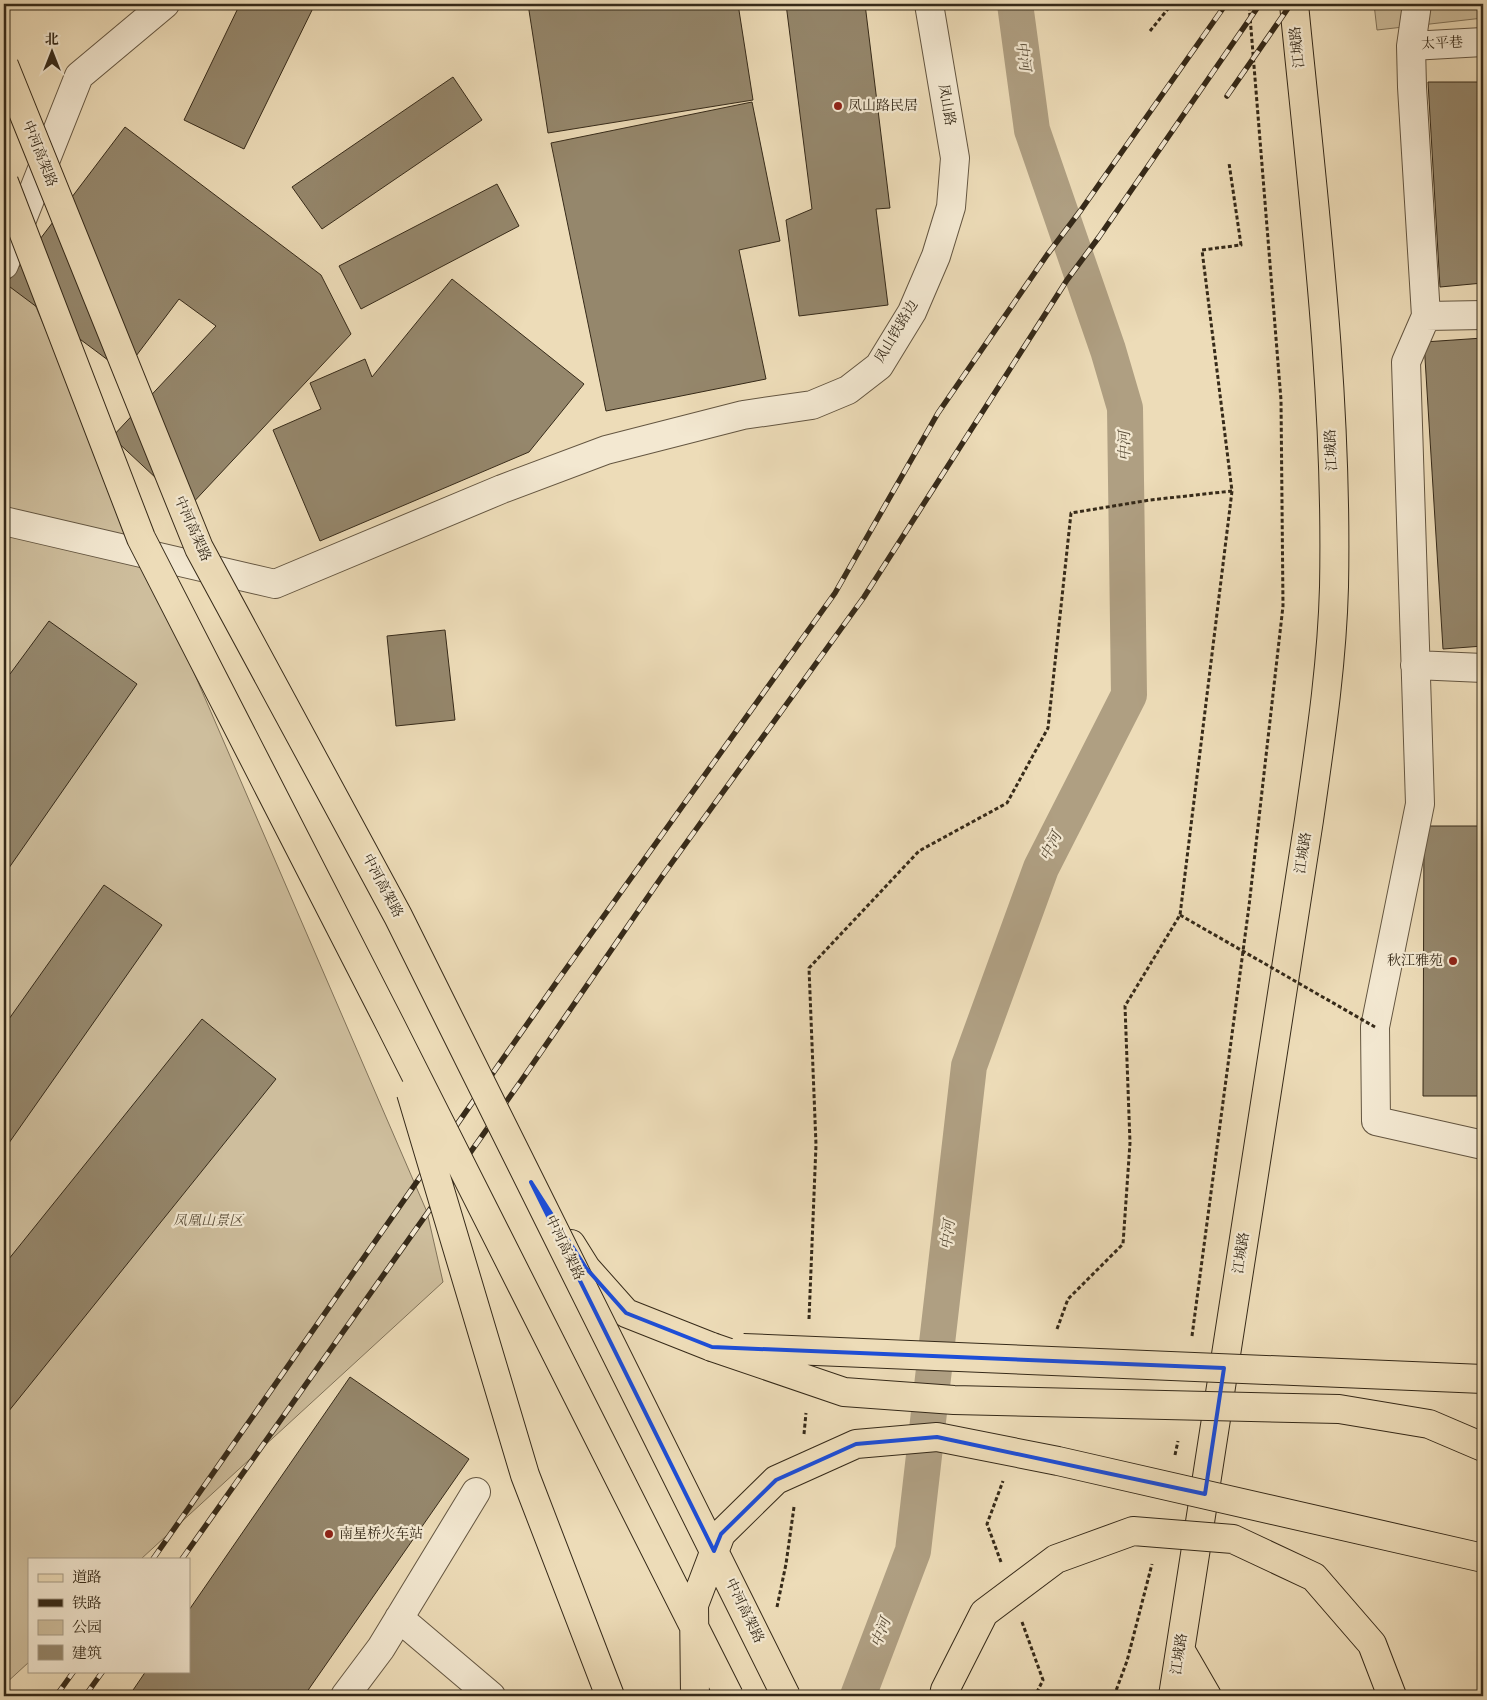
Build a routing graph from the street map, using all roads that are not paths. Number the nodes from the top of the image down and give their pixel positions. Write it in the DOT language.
graph roads {
  1 [pos="165,4"];
  2 [pos="929,4"];
  3 [pos="1294,4"];
  4 [pos="1417,4"];
  5 [pos="1483,42"];
  6 [pos="1411,46"];
  7 [pos="4,65"];
  8 [pos="4,182"];
  9 [pos="951,207"];
  10 [pos="4,265"];
  11 [pos="1483,315"];
  12 [pos="1426,316"];
  13 [pos="4,522"];
  14 [pos="1415,665"];
  15 [pos="1483,668"];
  16 [pos="390,1024"];
  17 [pos="1483,1144"];
  18 [pos="531,1182"];
  19 [pos="712,1347"];
  20 [pos="1483,1378"];
  21 [pos="1483,1447"];
  22 [pos="476,1492"];
  23 [pos="1483,1558"];
  24 [pos="399,1618"];
  25 [pos="1181,1651"];
  26 [pos="345,1696"];
  27 [pos="491,1696"];
  28 [pos="610,1696"];
  29 [pos="695,1696"];
  30 [pos="729,1696"];
  31 [pos="786,1696"];
  32 [pos="944,1696"];
  33 [pos="1156,1696"];
  34 [pos="1173,1696"];
  35 [pos="1207,1696"];
  36 [pos="1392,1696"];
  1 -- 10 [label="street"];
  2 -- 9 [label="street, 凤山路"];
  3 -- 25 [label="main road, 江城路"];
  4 -- 6 [label="street"];
  5 -- 6 [label="street, 太平巷"];
  6 -- 12 [label="street, 太平巷"];
  7 -- 18 [label="main road, 中河高架路, bridge"];
  8 -- 16 [label="main road, bridge"];
  9 -- 13 [label="street, 凤山铁路边"];
  11 -- 12 [label="street"];
  12 -- 14 [label="street"];
  14 -- 15 [label="street"];
  14 -- 17 [label="street"];
  16 -- 28 [label="main road, bridge"];
  16 -- 30 [label="main road, bridge"];
  18 -- 19 [label="main road, bridge"];
  18 -- 31 [label="main road, 中河高架路, bridge"];
  19 -- 20 [label="main road, bridge"];
  19 -- 21 [label="main road, bridge"];
  22 -- 24 [label="street"];
  23 -- 29 [label="main road, bridge"];
  24 -- 26 [label="street"];
  24 -- 27 [label="street"];
  25 -- 33 [label="main road"];
  25 -- 34 [label="main road, 江城路"];
  25 -- 35 [label="main road"];
  32 -- 36 [label="main road, bridge"];
}
